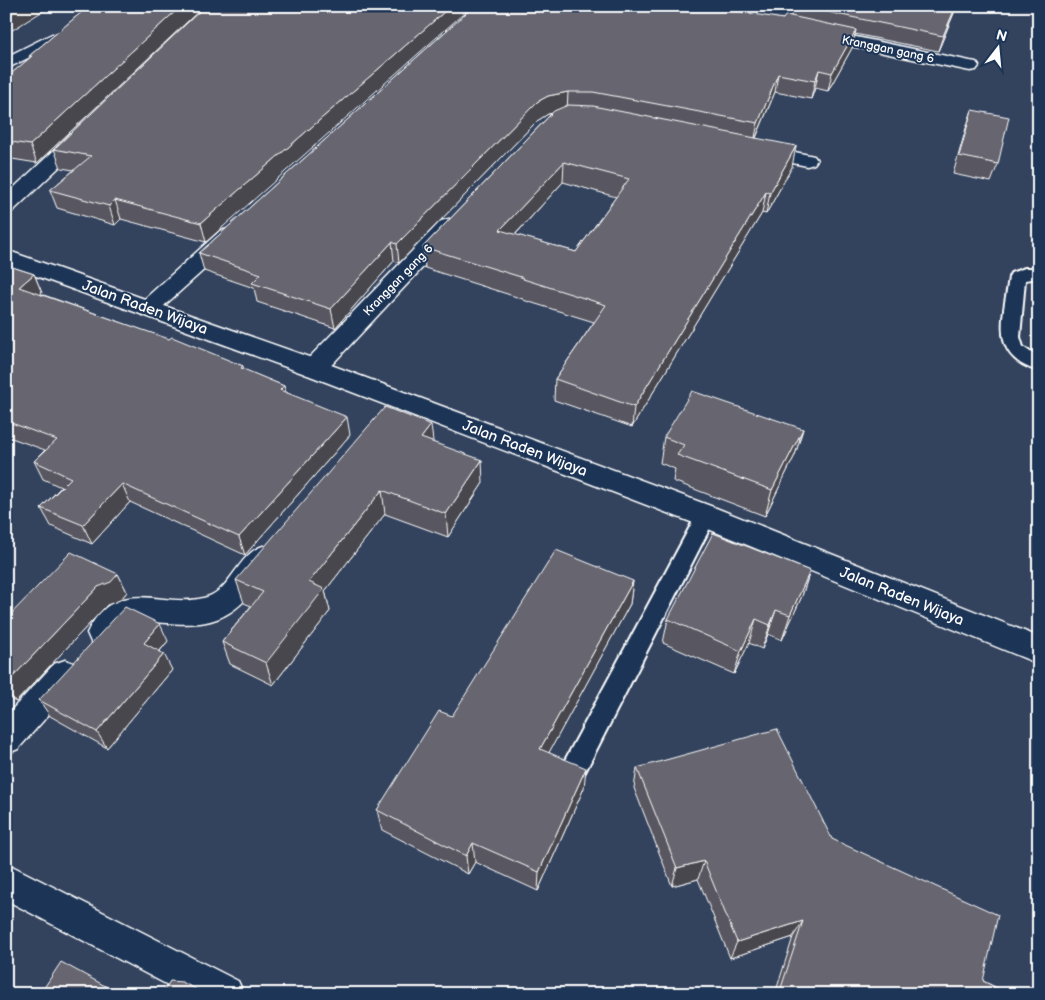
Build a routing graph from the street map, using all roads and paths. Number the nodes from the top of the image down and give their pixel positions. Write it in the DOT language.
graph roads {
  1 [pos="67,26"];
  2 [pos="805,31"];
  3 [pos="970,66"];
  4 [pos="12,71"];
  5 [pos="98,120"];
  6 [pos="739,146"];
  7 [pos="807,160"];
  8 [pos="6,207"];
  9 [pos="463,212"];
  10 [pos="243,223"];
  11 [pos="6,257"];
  12 [pos="1039,273"];
  13 [pos="148,308"];
  14 [pos="1039,365"];
  15 [pos="314,368"];
  16 [pos="397,401"];
  17 [pos="378,423"];
  18 [pos="706,516"];
  19 [pos="281,536"];
  20 [pos="1039,652"];
  21 [pos="6,739"];
  22 [pos="573,770"];
  23 [pos="6,881"];
  24 [pos="225,994"];
  1 -- 4 [label="street"];
  2 -- 3 [label="street, Kranggan gang 6"];
  5 -- 8 [label="street"];
  6 -- 7 [label="street"];
  9 -- 15 [label="street, Kranggan gang 6"];
  10 -- 13 [label="street"];
  11 -- 13 [label="street, Jalan Raden Wijaya"];
  12 -- 14 [label="lane"];
  13 -- 15 [label="street, Jalan Raden Wijaya"];
  15 -- 16 [label="street, Jalan Raden Wijaya"];
  16 -- 17 [label="street"];
  16 -- 18 [label="street, Jalan Raden Wijaya"];
  18 -- 20 [label="street, Jalan Raden Wijaya"];
  18 -- 22 [label="lane"];
  19 -- 21 [label="street"];
  23 -- 24 [label="street"];
}
